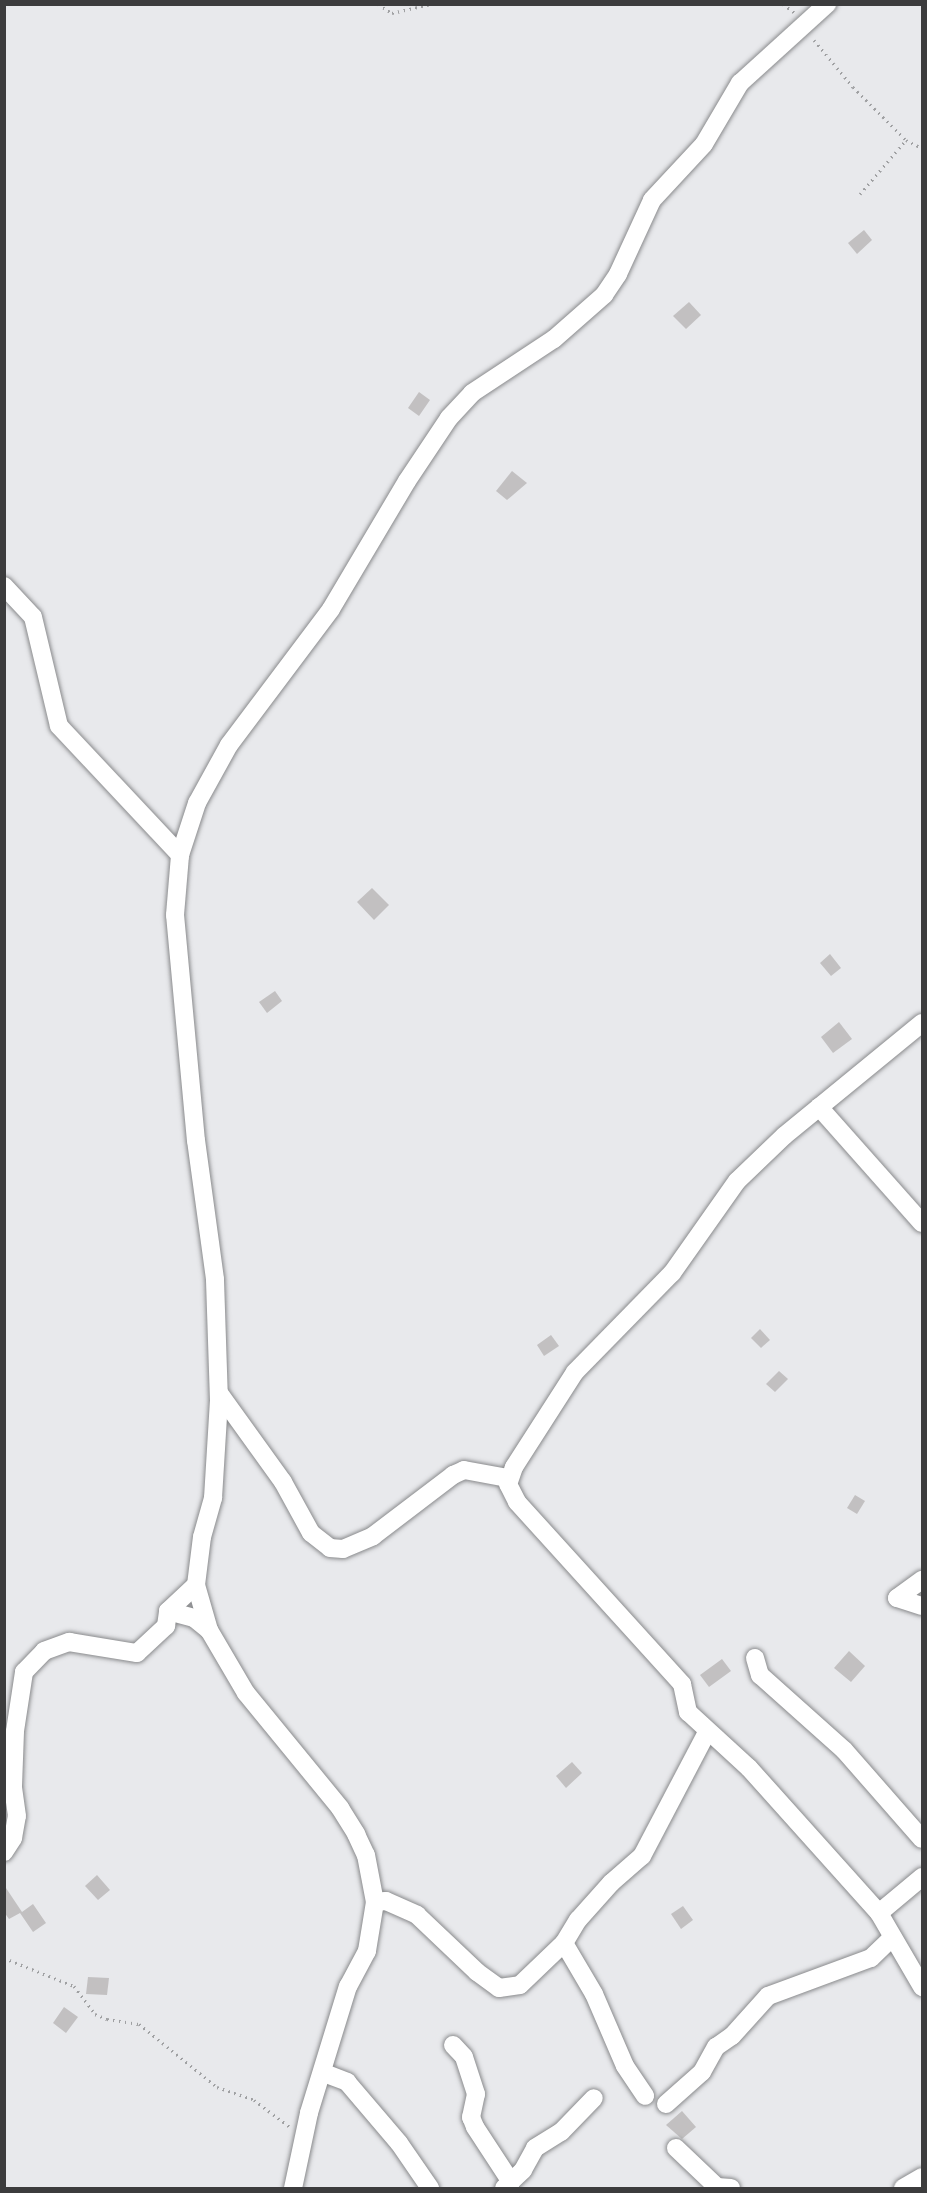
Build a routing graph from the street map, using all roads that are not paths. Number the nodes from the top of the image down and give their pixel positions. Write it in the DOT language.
graph roads {
  1 [pos="827,4"];
  2 [pos="4,586"];
  3 [pos="180,855"];
  4 [pos="922,1023"];
  5 [pos="819,1107"];
  6 [pos="922,1223"];
  7 [pos="219,1393"];
  8 [pos="508,1478"];
  9 [pos="922,1580"];
  10 [pos="196,1585"];
  11 [pos="922,1606"];
  12 [pos="168,1611"];
  13 [pos="209,1630"];
  14 [pos="755,1658"];
  15 [pos="707,1732"];
  16 [pos="922,1839"];
  17 [pos="4,1852"];
  18 [pos="922,1877"];
  19 [pos="375,1902"];
  20 [pos="879,1913"];
  21 [pos="892,1938"];
  22 [pos="564,1943"];
  23 [pos="922,1987"];
  24 [pos="453,2045"];
  25 [pos="324,2073"];
  26 [pos="645,2096"];
  27 [pos="594,2098"];
  28 [pos="666,2104"];
  29 [pos="676,2148"];
  30 [pos="922,2177"];
  31 [pos="508,2185"];
  32 [pos="293,2188"];
  33 [pos="430,2188"];
  34 [pos="731,2188"];
  35 [pos="903,2188"];
  1 -- 3 [label="street"];
  2 -- 3 [label="street"];
  3 -- 7 [label="street"];
  4 -- 5 [label="street"];
  5 -- 6 [label="street"];
  5 -- 8 [label="street"];
  7 -- 8 [label="street"];
  7 -- 10 [label="street"];
  8 -- 15 [label="street"];
  9 -- 11 [label="street"];
  10 -- 12 [label="street"];
  10 -- 13 [label="street"];
  12 -- 13 [label="street"];
  12 -- 17 [label="street"];
  13 -- 19 [label="street"];
  14 -- 16 [label="street"];
  15 -- 20 [label="street"];
  15 -- 22 [label="street"];
  18 -- 20 [label="street"];
  19 -- 22 [label="street"];
  19 -- 25 [label="street"];
  20 -- 21 [label="street"];
  21 -- 23 [label="street"];
  21 -- 28 [label="street"];
  22 -- 26 [label="street"];
  24 -- 31 [label="street"];
  25 -- 32 [label="street"];
  25 -- 33 [label="street"];
  27 -- 31 [label="street"];
  29 -- 34 [label="street"];
  30 -- 35 [label="street"];
}
